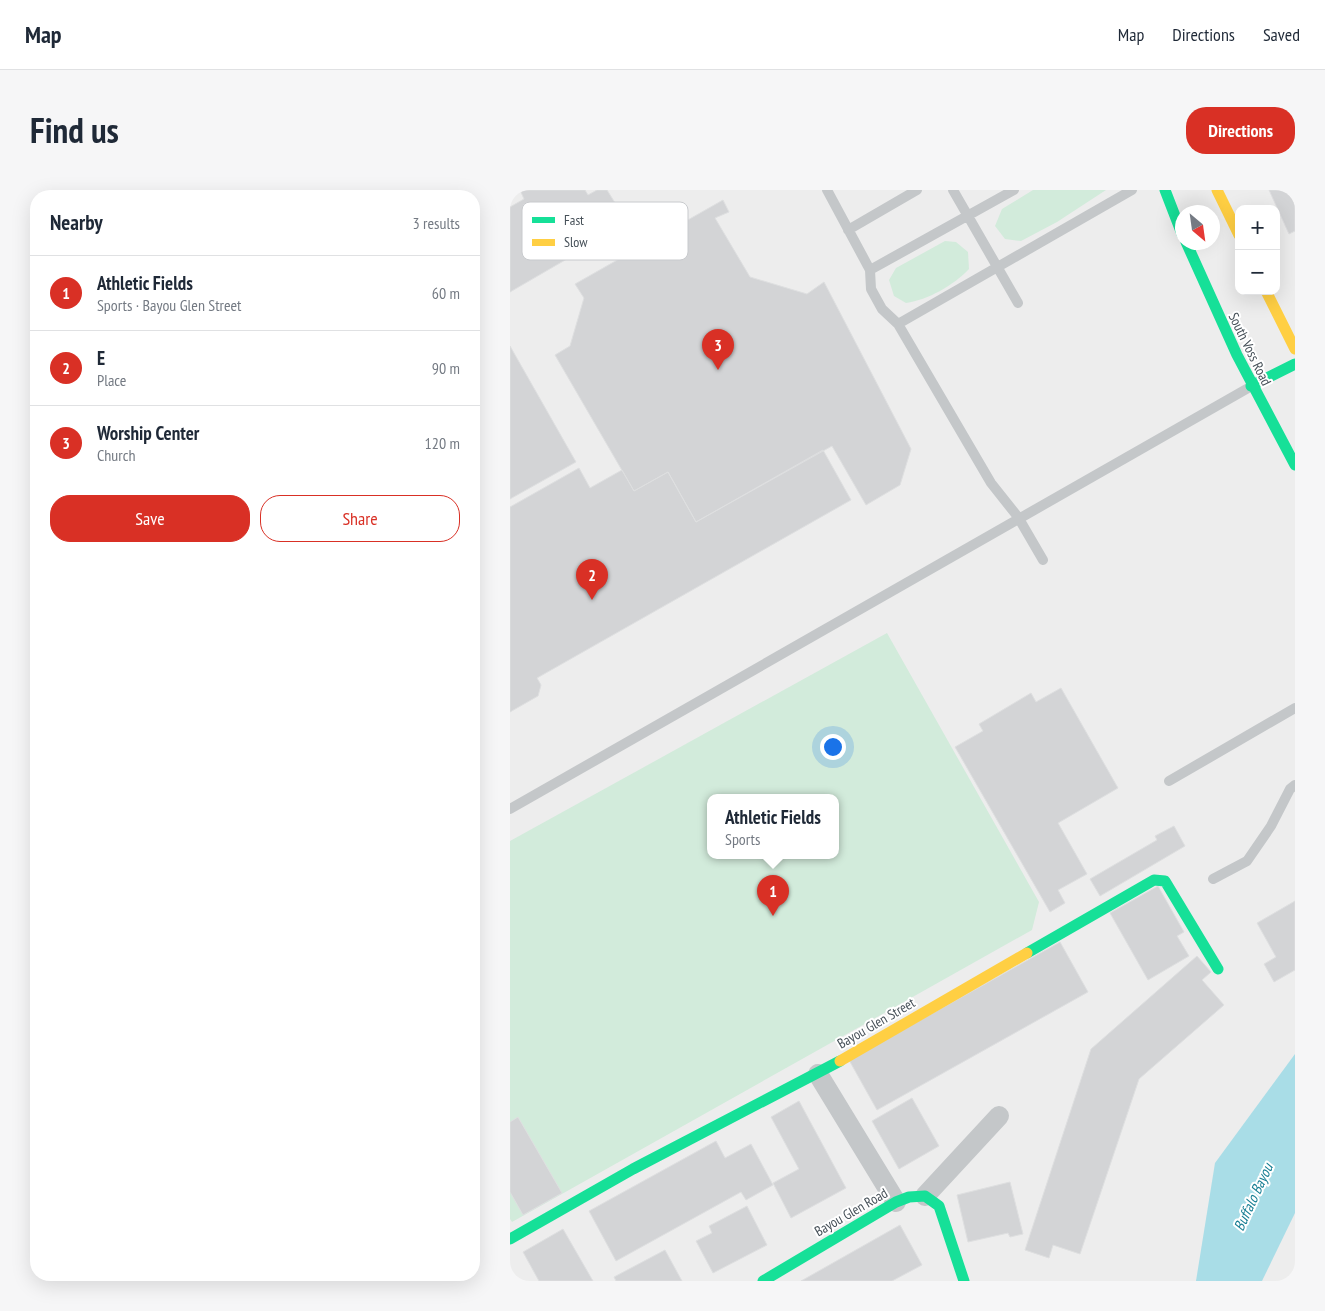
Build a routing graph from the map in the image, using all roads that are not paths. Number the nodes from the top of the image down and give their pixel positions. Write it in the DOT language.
graph roads {
  1 [pos="827,190"];
  2 [pos="917,190"];
  3 [pos="954,190"];
  4 [pos="1014,190"];
  5 [pos="1132,190"];
  6 [pos="1164,190"];
  7 [pos="1217,190"];
  8 [pos="968,216"];
  9 [pos="1175,217"];
  10 [pos="1235,227"];
  11 [pos="848,230"];
  12 [pos="1189,250"];
  13 [pos="998,266"];
  14 [pos="870,270"];
  15 [pos="1268,295"];
  16 [pos="1018,303"];
  17 [pos="898,324"];
  18 [pos="1295,350"];
  19 [pos="1295,364"];
  20 [pos="1251,386"];
  21 [pos="1295,464"];
  22 [pos="1018,517"];
  23 [pos="1043,560"];
  24 [pos="1295,708"];
  25 [pos="1169,781"];
  26 [pos="1295,785"];
  27 [pos="510,809"];
  28 [pos="1213,879"];
  29 [pos="1218,969"];
  30 [pos="818,1074"];
  31 [pos="999,1116"];
  32 [pos="926,1196"];
  33 [pos="896,1202"];
  34 [pos="510,1239"];
  35 [pos="763,1281"];
  36 [pos="964,1281"];
  1 -- 11 [label="lane"];
  2 -- 11 [label="lane"];
  3 -- 8 [label="lane"];
  4 -- 8 [label="lane"];
  5 -- 13 [label="lane"];
  6 -- 9 [label="street"];
  7 -- 10 [label="street"];
  8 -- 13 [label="lane"];
  8 -- 14 [label="lane"];
  11 -- 14 [label="lane"];
  12 -- 20 [label="street, South Voss Road"];
  13 -- 16 [label="lane"];
  13 -- 17 [label="lane"];
  14 -- 17 [label="lane"];
  15 -- 18 [label="street"];
  17 -- 22 [label="lane"];
  19 -- 20 [label="street"];
  20 -- 21 [label="street, South Voss Road"];
  20 -- 22 [label="lane"];
  22 -- 23 [label="lane"];
  22 -- 27 [label="lane"];
  24 -- 25 [label="lane"];
  26 -- 28 [label="lane"];
  29 -- 30 [label="street, Bayou Glen Street"];
  30 -- 33 [label="street"];
  30 -- 34 [label="street, Bayou Glen Street"];
  31 -- 32 [label="street"];
  32 -- 33 [label="street, Bayou Glen Road"];
  32 -- 36 [label="street"];
  33 -- 35 [label="street, Bayou Glen Road"];
}
